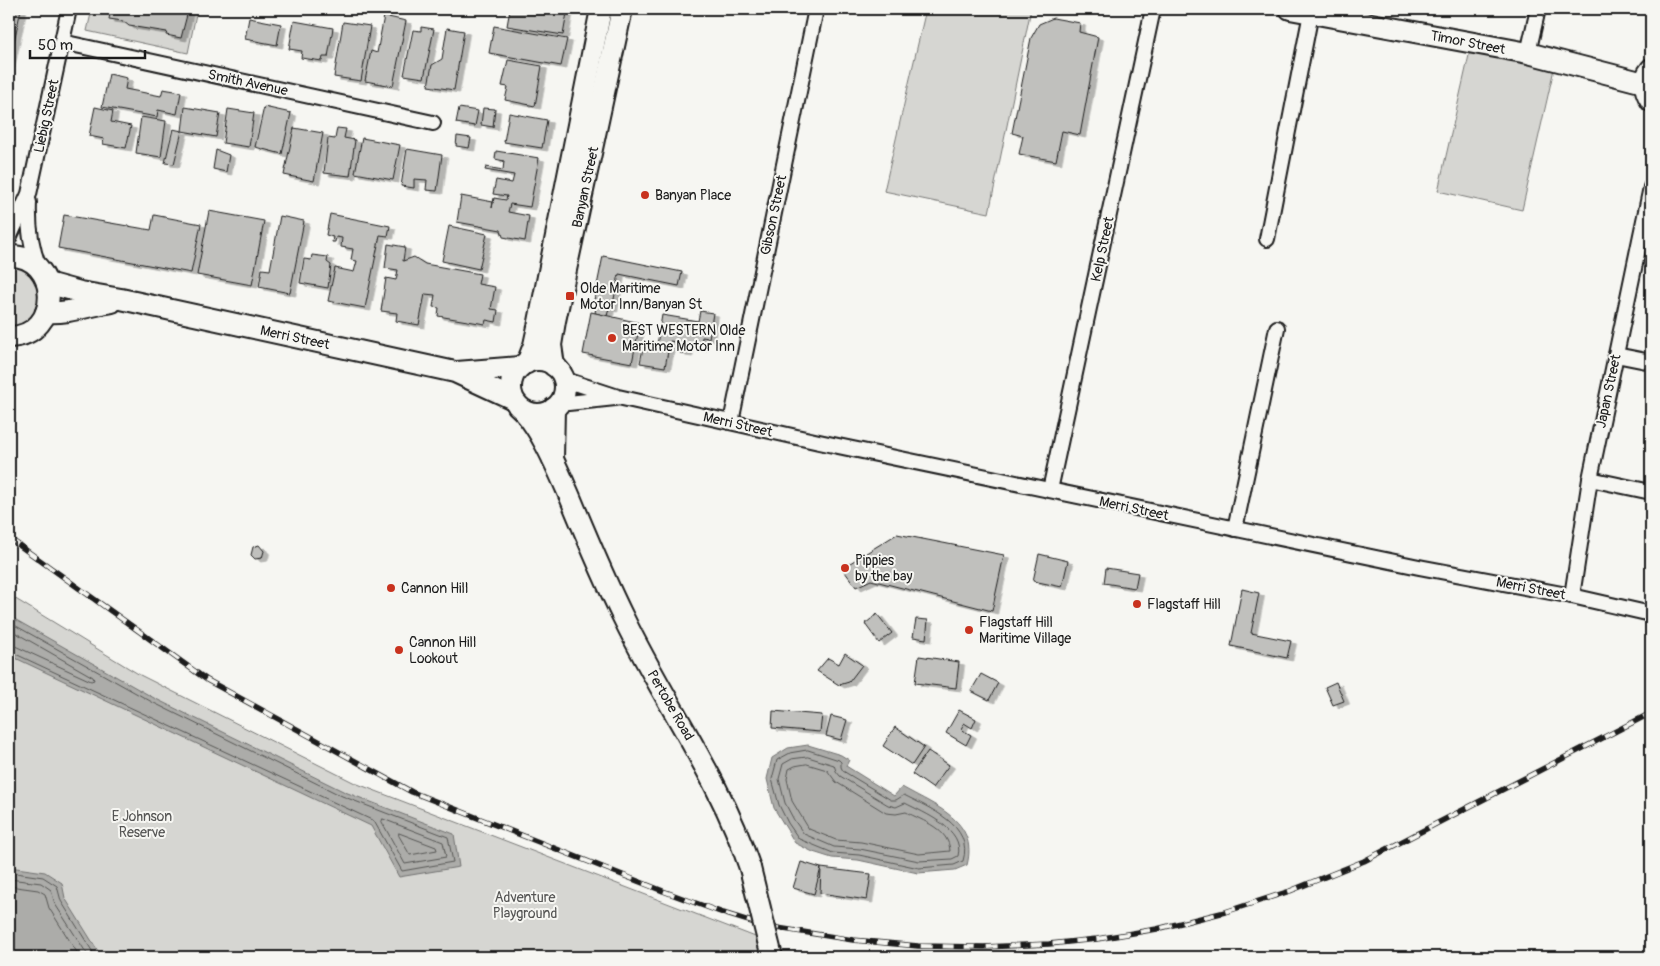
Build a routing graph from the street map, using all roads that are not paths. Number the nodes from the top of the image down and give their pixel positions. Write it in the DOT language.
graph roads {
  1 [pos="69,9"];
  2 [pos="601,9"];
  3 [pos="622,9"];
  4 [pos="816,9"];
  5 [pos="1153,9"];
  6 [pos="1290,9"];
  7 [pos="1538,9"];
  8 [pos="1311,13"];
  9 [pos="62,42"];
  10 [pos="592,51"];
  11 [pos="1528,53"];
  12 [pos="612,56"];
  13 [pos="1650,92"];
  14 [pos="433,123"];
  15 [pos="1651,187"];
  16 [pos="29,194"];
  17 [pos="1646,233"];
  18 [pos="9,238"];
  19 [pos="1267,239"];
  20 [pos="9,256"];
  21 [pos="45,279"];
  22 [pos="134,302"];
  23 [pos="46,312"];
  24 [pos="1277,328"];
  25 [pos="9,338"];
  26 [pos="1616,355"];
  27 [pos="1651,362"];
  28 [pos="523,365"];
  29 [pos="455,372"];
  30 [pos="559,372"];
  31 [pos="618,397"];
  32 [pos="515,402"];
  33 [pos="556,406"];
  34 [pos="731,422"];
  35 [pos="553,459"];
  36 [pos="1590,479"];
  37 [pos="1050,490"];
  38 [pos="1651,492"];
  39 [pos="1235,529"];
  40 [pos="1572,596"];
  41 [pos="1651,614"];
  42 [pos="772,957"];
  1 -- 9 [label="street, Liebig Street"];
  2 -- 10 [label="street, Banyan Street"];
  3 -- 12 [label="street, Banyan Street"];
  4 -- 34 [label="street, Gibson Street"];
  5 -- 37 [label="street, Kelp Street"];
  6 -- 8 [label="street, Timor Street"];
  7 -- 11 [label="street"];
  8 -- 11 [label="street, Timor Street"];
  8 -- 19 [label="street"];
  9 -- 14 [label="street, Smith Avenue"];
  9 -- 16 [label="street, Liebig Street"];
  10 -- 12 [label="street"];
  10 -- 28 [label="street, Banyan Street"];
  11 -- 13 [label="street, Timor Street"];
  12 -- 30 [label="street, Banyan Street"];
  15 -- 17 [label="street, Japan Street"];
  16 -- 18 [label="street, Liebig Street"];
  16 -- 21 [label="street, Liebig Street"];
  17 -- 26 [label="street, Japan Street"];
  20 -- 21 [label="street, Merri Street"];
  21 -- 22 [label="street, Merri Street"];
  21 -- 23 [label="street"];
  22 -- 23 [label="street, Merri Street"];
  22 -- 29 [label="street, Merri Street"];
  23 -- 25 [label="street"];
  24 -- 39 [label="street"];
  26 -- 27 [label="street"];
  26 -- 36 [label="street, Japan Street"];
  28 -- 29 [label="street, Merri Street"];
  28 -- 30 [label="street"];
  28 -- 32 [label="street"];
  29 -- 32 [label="street, Merri Street"];
  30 -- 31 [label="street, Merri Street"];
  30 -- 33 [label="street"];
  31 -- 33 [label="street, Merri Street"];
  31 -- 34 [label="street, Merri Street"];
  32 -- 33 [label="street"];
  32 -- 35 [label="street, Pertobe Road"];
  33 -- 35 [label="street, Pertobe Road"];
  34 -- 37 [label="street, Merri Street"];
  35 -- 42 [label="street, Pertobe Road, bridge"];
  36 -- 38 [label="street"];
  36 -- 40 [label="street, Japan Street"];
  37 -- 39 [label="street, Merri Street"];
  39 -- 40 [label="street, Merri Street"];
  40 -- 41 [label="street, Merri Street"];
}
